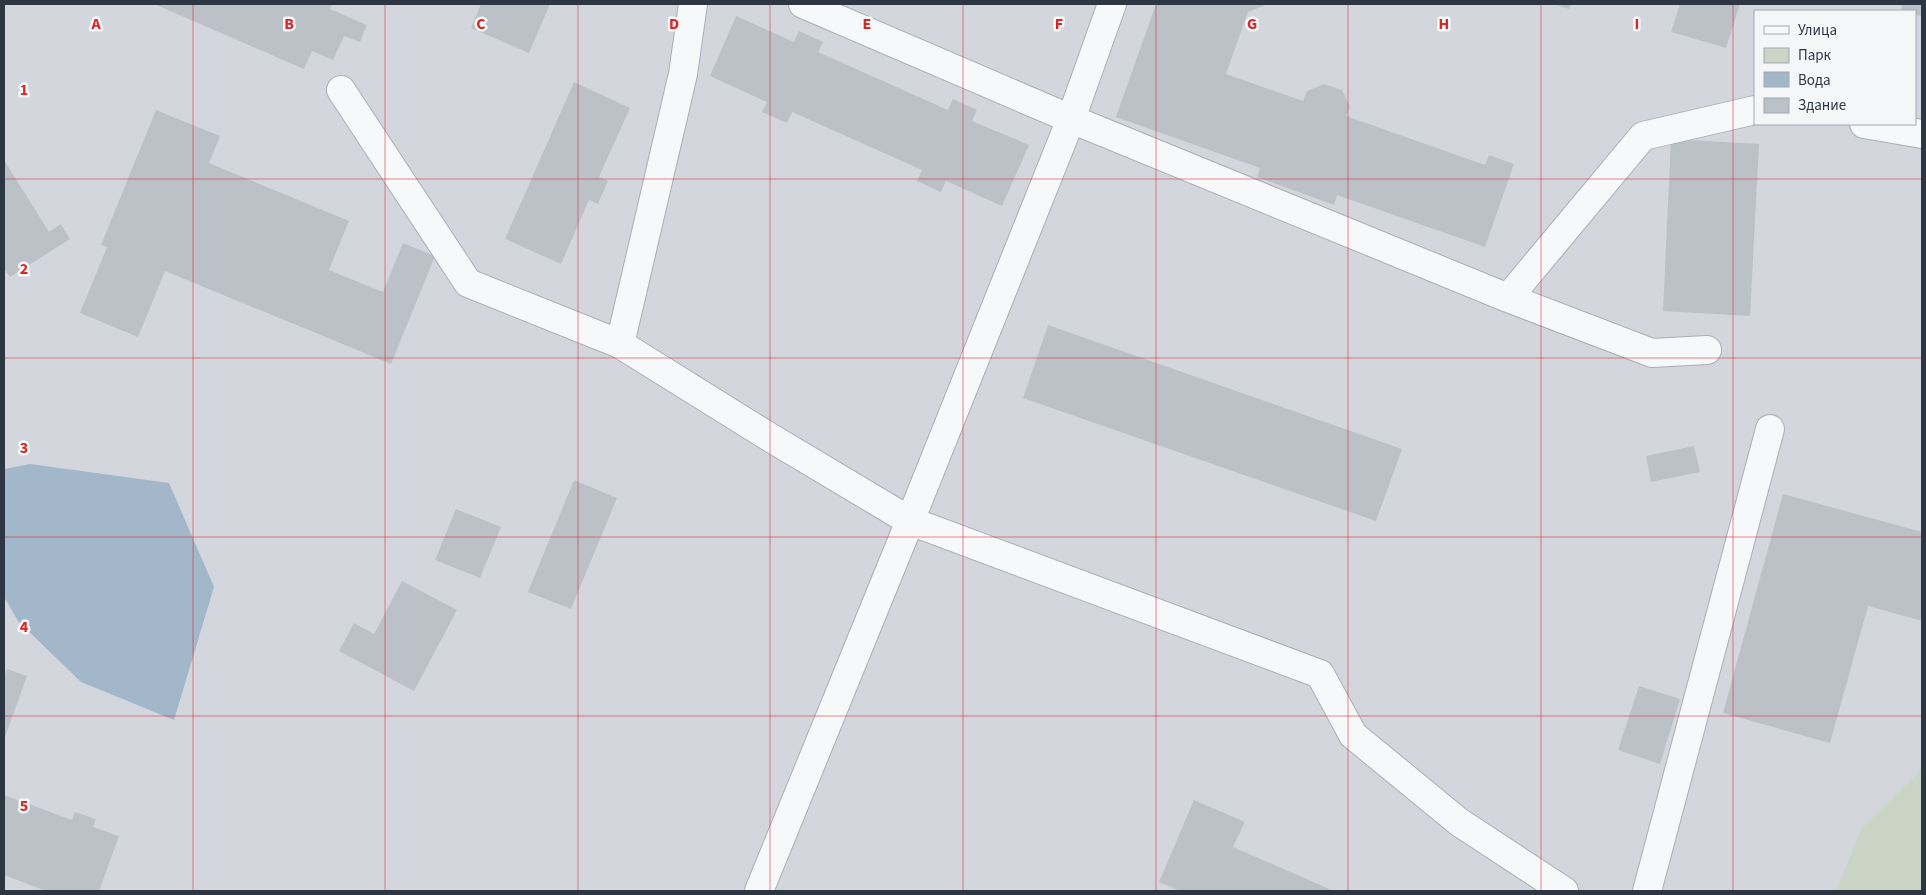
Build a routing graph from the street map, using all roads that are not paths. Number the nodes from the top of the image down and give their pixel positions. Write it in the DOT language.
graph roads {
  1 [pos="693,4"];
  2 [pos="803,4"];
  3 [pos="1112,4"];
  4 [pos="341,90"];
  5 [pos="1754,110"];
  6 [pos="1071,119"];
  7 [pos="1870,125"];
  8 [pos="1922,134"];
  9 [pos="1508,298"];
  10 [pos="620,344"];
  11 [pos="1707,350"];
  12 [pos="1770,429"];
  13 [pos="910,521"];
  14 [pos="759,891"];
  15 [pos="1564,891"];
  16 [pos="1647,891"];
  1 -- 10 [label="lane"];
  2 -- 6 [label="lane"];
  3 -- 6 [label="lane"];
  4 -- 10 [label="lane"];
  5 -- 9 [label="lane"];
  6 -- 9 [label="lane"];
  6 -- 13 [label="lane"];
  7 -- 8 [label="lane"];
  9 -- 11 [label="lane"];
  10 -- 13 [label="lane"];
  12 -- 16 [label="lane"];
  13 -- 14 [label="lane"];
  13 -- 15 [label="lane"];
}
